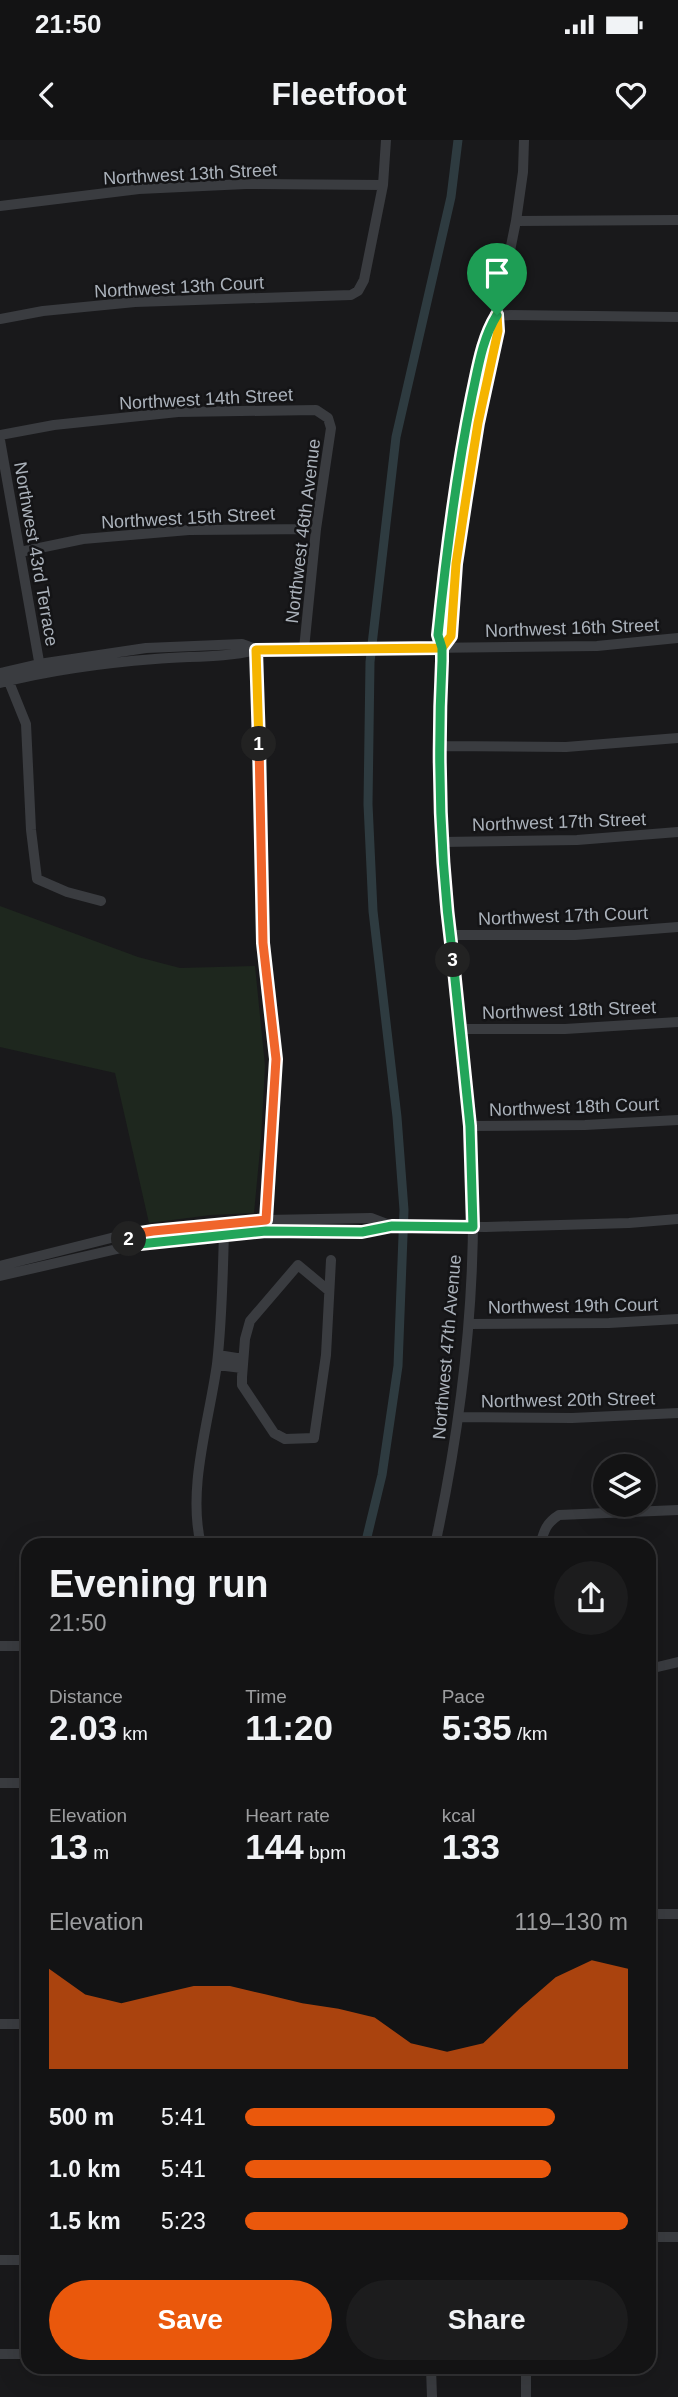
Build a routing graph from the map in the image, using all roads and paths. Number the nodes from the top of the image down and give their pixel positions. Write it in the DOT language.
graph roads {
  1 [pos="386,140"];
  2 [pos="524,140"];
  3 [pos="383,185"];
  4 [pos="0,206"];
  5 [pos="678,220"];
  6 [pos="516,221"];
  7 [pos="497,315"];
  8 [pos="678,317"];
  9 [pos="0,318"];
  10 [pos="477,373"];
  11 [pos="488,376"];
  12 [pos="328,418"];
  13 [pos="0,437"];
  14 [pos="316,529"];
  15 [pos="20,552"];
  16 [pos="445,563"];
  17 [pos="456,564"];
  18 [pos="678,638"];
  19 [pos="442,648"];
  20 [pos="304,649"];
  21 [pos="256,650"];
  22 [pos="41,668"];
  23 [pos="4,677"];
  24 [pos="678,738"];
  25 [pos="440,746"];
  26 [pos="678,832"];
  27 [pos="442,842"];
  28 [pos="101,901"];
  29 [pos="678,928"];
  30 [pos="449,935"];
  31 [pos="678,1022"];
  32 [pos="461,1029"];
  33 [pos="678,1120"];
  34 [pos="470,1126"];
  35 [pos="678,1219"];
  36 [pos="266,1226"];
  37 [pos="473,1227"];
  38 [pos="224,1229"];
  39 [pos="129,1240"];
  40 [pos="331,1260"];
  41 [pos="0,1266"];
  42 [pos="0,1276"];
  43 [pos="328,1290"];
  44 [pos="678,1319"];
  45 [pos="469,1324"];
  46 [pos="217,1360"];
  47 [pos="243,1363"];
  48 [pos="678,1413"];
  49 [pos="459,1417"];
  50 [pos="678,1510"];
  51 [pos="199,1538"];
  52 [pos="436,1538"];
  53 [pos="542,1538"];
  54 [pos="0,1646"];
  55 [pos="21,1646"];
  56 [pos="678,1662"];
  57 [pos="656,1667"];
  58 [pos="0,1783"];
  59 [pos="21,1783"];
  60 [pos="656,1914"];
  61 [pos="678,1914"];
  62 [pos="21,2024"];
  63 [pos="0,2025"];
  64 [pos="656,2237"];
  65 [pos="678,2237"];
  66 [pos="0,2260"];
  67 [pos="21,2260"];
  68 [pos="0,2354"];
  69 [pos="21,2354"];
  70 [pos="431,2374"];
  71 [pos="526,2374"];
  72 [pos="432,2397"];
  73 [pos="526,2397"];
  1 -- 3 [label="street"];
  2 -- 6 [label="street, Northwest 47th Avenue"];
  3 -- 4 [label="street, Northwest 13th Street"];
  3 -- 9 [label="street, Northwest 13th Court"];
  5 -- 6 [label="street"];
  6 -- 7 [label="street, Northwest 47th Avenue"];
  7 -- 8 [label="street"];
  7 -- 10 [label="street, Northwest 47th Avenue"];
  7 -- 11 [label="street, Northwest 47th Avenue"];
  10 -- 11 [label="street"];
  10 -- 16 [label="street, Northwest 47th Avenue"];
  11 -- 17 [label="street, Northwest 47th Avenue"];
  12 -- 13 [label="street, Northwest 14th Street"];
  12 -- 14 [label="street, Northwest 46th Avenue"];
  13 -- 15 [label="street, Northwest 43rd Terrace"];
  14 -- 15 [label="street, Northwest 15th Street"];
  14 -- 20 [label="street, Northwest 46th Avenue"];
  15 -- 22 [label="street, Northwest 43rd Terrace"];
  16 -- 17 [label="street"];
  16 -- 19 [label="street, Northwest 47th Avenue"];
  17 -- 19 [label="street, Northwest 47th Avenue"];
  18 -- 19 [label="street, Northwest 16th Street"];
  19 -- 20 [label="street, Northwest 16th Street"];
  19 -- 25 [label="street, Northwest 47th Avenue"];
  20 -- 21 [label="street, Northwest 16th Street"];
  21 -- 22 [label="street, Northwest 16th Street"];
  21 -- 36 [label="street"];
  22 -- 23 [label="street, Northwest 16th Street"];
  23 -- 28 [label="street"];
  24 -- 25 [label="street"];
  25 -- 27 [label="street, Northwest 47th Avenue"];
  26 -- 27 [label="street, Northwest 17th Street"];
  27 -- 30 [label="street, Northwest 47th Avenue"];
  29 -- 30 [label="street, Northwest 17th Court"];
  30 -- 32 [label="street, Northwest 47th Avenue"];
  31 -- 32 [label="street, Northwest 18th Street"];
  32 -- 34 [label="street, Northwest 47th Avenue"];
  33 -- 34 [label="street, Northwest 18th Court"];
  34 -- 37 [label="street, Northwest 47th Avenue"];
  35 -- 37 [label="street"];
  36 -- 37 [label="street"];
  36 -- 38 [label="street"];
  37 -- 45 [label="street, Northwest 47th Avenue"];
  38 -- 39 [label="street"];
  38 -- 46 [label="street"];
  39 -- 41 [label="street"];
  39 -- 42 [label="street"];
  40 -- 43 [label="street"];
  43 -- 47 [label="street"];
  43 -- 47 [label="street"];
  44 -- 45 [label="street, Northwest 19th Court"];
  45 -- 49 [label="street, Northwest 47th Avenue"];
  46 -- 47 [label="street"];
  46 -- 51 [label="street"];
  48 -- 49 [label="street, Northwest 20th Street"];
  49 -- 52 [label="street, Northwest 47th Avenue"];
  50 -- 53 [label="street"];
  54 -- 55 [label="street"];
  56 -- 57 [label="street"];
  58 -- 59 [label="street"];
  60 -- 61 [label="street"];
  62 -- 63 [label="street"];
  64 -- 65 [label="street"];
  66 -- 67 [label="street"];
  68 -- 69 [label="street"];
  70 -- 72 [label="street"];
  71 -- 73 [label="street"];
}
